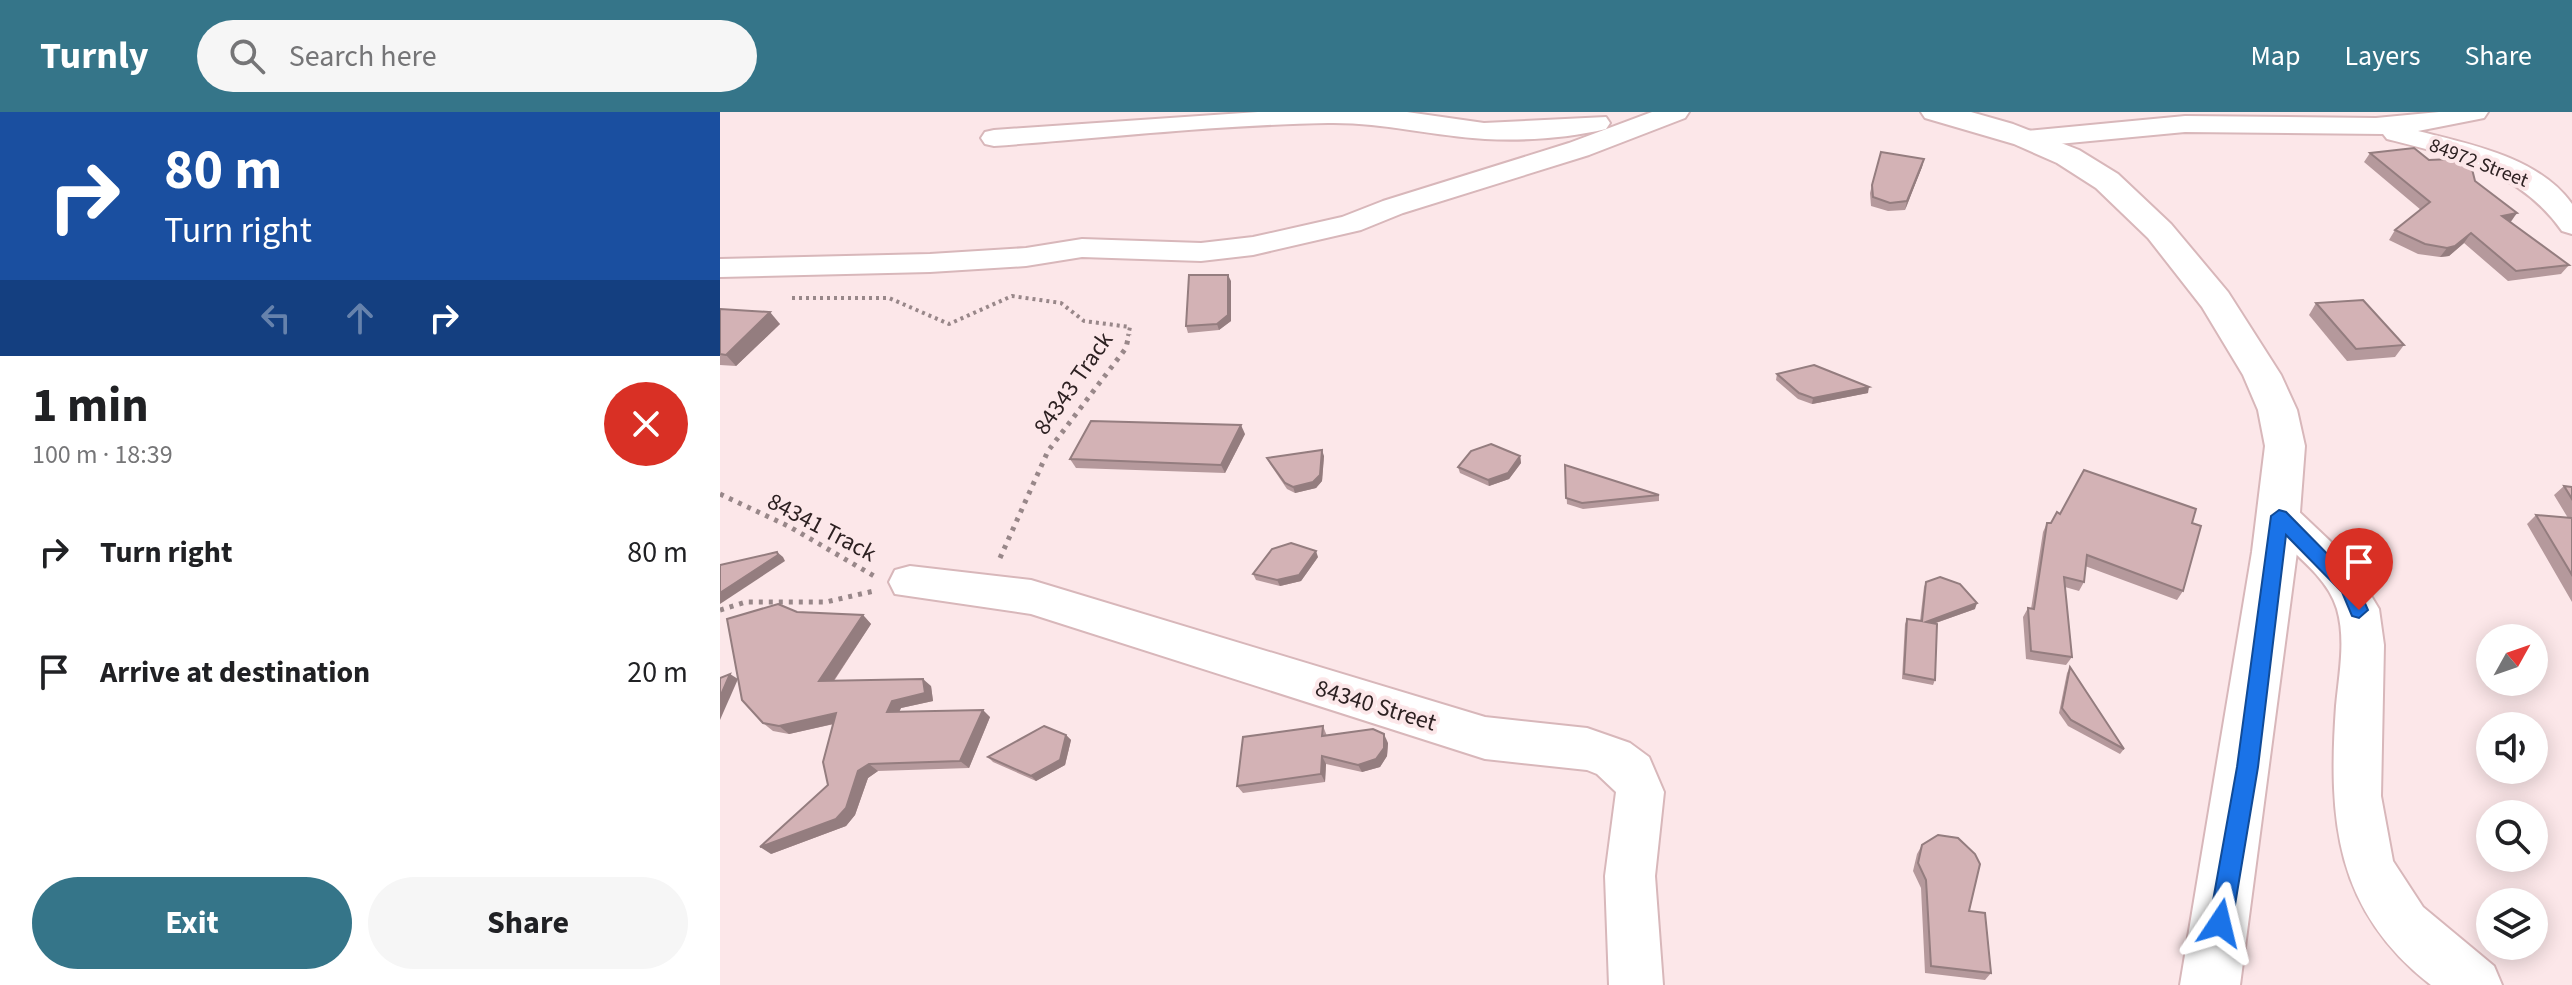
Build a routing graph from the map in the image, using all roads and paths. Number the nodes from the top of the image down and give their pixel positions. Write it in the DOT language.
graph roads {
  1 [pos="1656,112"];
  2 [pos="1676,112"];
  3 [pos="1935,112"];
  4 [pos="2475,112"];
  5 [pos="2211,118"];
  6 [pos="2369,125"];
  7 [pos="994,138"];
  8 [pos="2026,139"];
  9 [pos="2572,225"];
  10 [pos="720,268"];
  11 [pos="781,298"];
  12 [pos="720,494"];
  13 [pos="2279,516"];
  14 [pos="996,567"];
  15 [pos="910,582"];
  16 [pos="720,610"];
  17 [pos="1636,985"];
  18 [pos="2210,985"];
  19 [pos="2475,985"];
  1 -- 7 [label="street"];
  2 -- 10 [label="street"];
  3 -- 8 [label="street"];
  4 -- 6 [label="street"];
  5 -- 6 [label="street"];
  5 -- 8 [label="street"];
  6 -- 9 [label="street, 84972 Street"];
  8 -- 13 [label="street"];
  11 -- 14 [label="path, 84343 Track"];
  12 -- 15 [label="path, 84341 Track"];
  13 -- 18 [label="street"];
  13 -- 19 [label="street"];
  15 -- 16 [label="path"];
  15 -- 17 [label="street, 84340 Street"];
}
